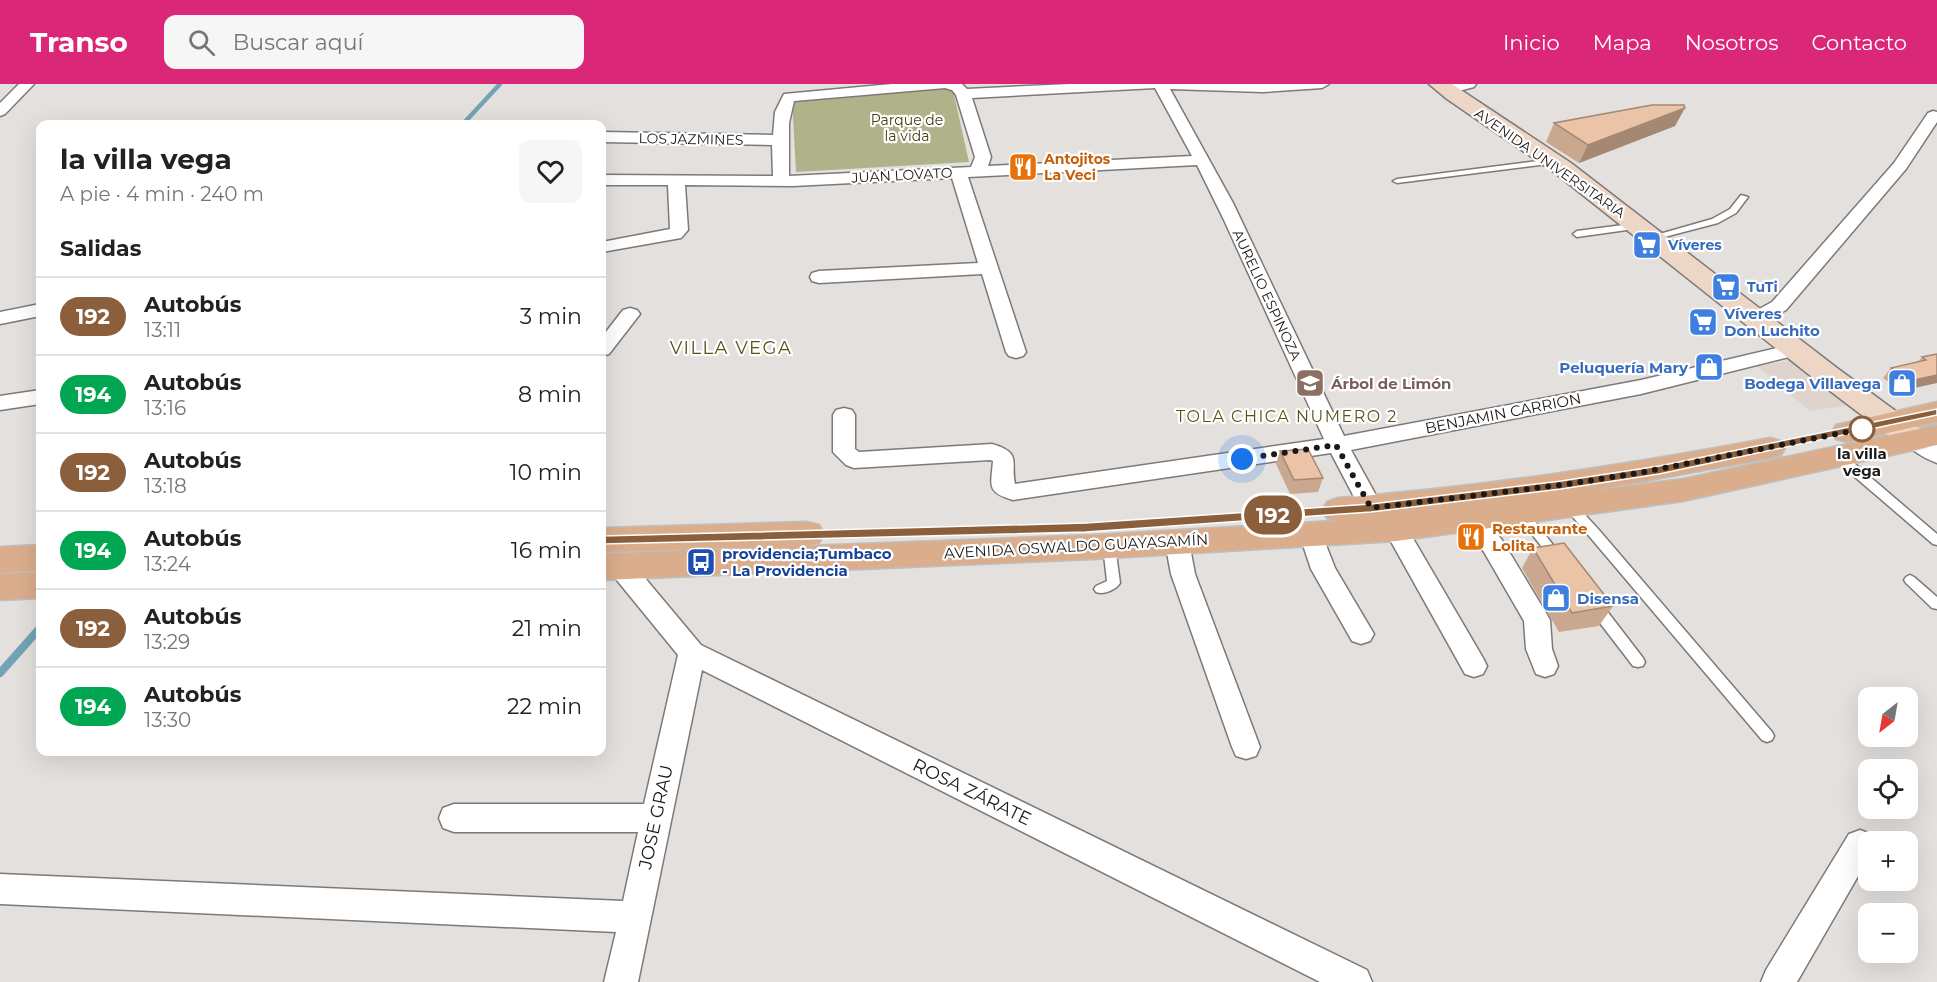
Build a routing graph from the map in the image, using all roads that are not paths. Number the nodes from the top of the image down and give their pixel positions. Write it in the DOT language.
graph roads {
  1 [pos="27,84"];
  2 [pos="1154,84"];
  3 [pos="1160,84"];
  4 [pos="1166,84"];
  5 [pos="1322,84"];
  6 [pos="1066,86"];
  7 [pos="1452,86"];
  8 [pos="963,94"];
  9 [pos="0,111"];
  10 [pos="1933,116"];
  11 [pos="606,137"];
  12 [pos="780,140"];
  13 [pos="1203,160"];
  14 [pos="1553,161"];
  15 [pos="967,172"];
  16 [pos="606,180"];
  17 [pos="784,180"];
  18 [pos="1397,180"];
  19 [pos="676,181"];
  20 [pos="1744,197"];
  21 [pos="1646,232"];
  22 [pos="1577,234"];
  23 [pos="606,246"];
  24 [pos="989,268"];
  25 [pos="819,277"];
  26 [pos="36,311"];
  27 [pos="630,314"];
  28 [pos="0,318"];
  29 [pos="1757,318"];
  30 [pos="606,345"];
  31 [pos="1794,350"];
  32 [pos="1016,352"];
  33 [pos="36,398"];
  34 [pos="0,403"];
  35 [pos="1937,412"];
  36 [pos="844,415"];
  37 [pos="1891,423"];
  38 [pos="1930,444"];
  39 [pos="1336,445"];
  40 [pos="1838,456"];
  41 [pos="1571,507"];
  42 [pos="1371,508"];
  43 [pos="1522,513"];
  44 [pos="1472,519"];
  45 [pos="1396,529"];
  46 [pos="1311,533"];
  47 [pos="1937,541"];
  48 [pos="1177,542"];
  49 [pos="1109,546"];
  50 [pos="36,558"];
  51 [pos="608,558"];
  52 [pos="0,560"];
  53 [pos="1566,569"];
  54 [pos="1910,580"];
  55 [pos="36,585"];
  56 [pos="0,587"];
  57 [pos="1100,589"];
  58 [pos="1587,597"];
  59 [pos="1937,604"];
  60 [pos="1361,634"];
  61 [pos="692,653"];
  62 [pos="1638,662"];
  63 [pos="1474,666"];
  64 [pos="1545,666"];
  65 [pos="1767,736"];
  66 [pos="1246,747"];
  67 [pos="454,818"];
  68 [pos="656,818"];
  69 [pos="1858,847"];
  70 [pos="0,889"];
  71 [pos="634,916"];
  72 [pos="621,982"];
  73 [pos="1355,982"];
  74 [pos="1778,982"];
  1 -- 9 [label="street"];
  2 -- 6 [label="street"];
  3 -- 13 [label="street, AURELIO ESPINOZA"];
  4 -- 5 [label="street"];
  6 -- 8 [label="street"];
  7 -- 14 [label="street, AVENIDA UNIVERSITARIA"];
  8 -- 12 [label="street"];
  8 -- 15 [label="street"];
  10 -- 29 [label="street"];
  11 -- 12 [label="street, LOS JAZMINES"];
  12 -- 17 [label="street"];
  13 -- 15 [label="street, JUAN LOVATO"];
  13 -- 39 [label="street, AURELIO ESPINOZA"];
  14 -- 18 [label="lane"];
  14 -- 21 [label="street, AVENIDA UNIVERSITARIA"];
  15 -- 17 [label="street, JUAN LOVATO"];
  15 -- 24 [label="street"];
  16 -- 19 [label="street, JUAN LOVATO"];
  17 -- 19 [label="street, JUAN LOVATO"];
  19 -- 23 [label="street"];
  20 -- 21 [label="lane"];
  21 -- 22 [label="lane"];
  21 -- 29 [label="street, AVENIDA UNIVERSITARIA"];
  24 -- 25 [label="street"];
  24 -- 32 [label="street"];
  26 -- 28 [label="street"];
  27 -- 30 [label="street"];
  29 -- 31 [label="street, AVENIDA UNIVERSITARIA"];
  31 -- 37 [label="street, AVENIDA UNIVERSITARIA"];
  31 -- 39 [label="street, BENJAMIN CARRION"];
  33 -- 34 [label="street"];
  35 -- 37 [label="main road, AVENIDA OSWALDO GUAYASAMÍN"];
  36 -- 39 [label="street, BENJAMIN CARRION"];
  37 -- 38 [label="street, AVENIDA UNIVERSITARIA"];
  37 -- 42 [label="main road, AVENIDA OSWALDO GUAYASAMÍN"];
  38 -- 40 [label="main road, AVENIDA OSWALDO GUAYASAMÍN"];
  39 -- 42 [label="street, AURELIO ESPINOZA"];
  40 -- 41 [label="main road, AVENIDA OSWALDO GUAYASAMÍN"];
  40 -- 47 [label="lane"];
  41 -- 43 [label="main road, AVENIDA OSWALDO GUAYASAMÍN"];
  41 -- 65 [label="lane"];
  42 -- 51 [label="main road, AVENIDA OSWALDO GUAYASAMÍN"];
  43 -- 44 [label="main road, AVENIDA OSWALDO GUAYASAMÍN"];
  43 -- 53 [label="lane"];
  44 -- 45 [label="main road, AVENIDA OSWALDO GUAYASAMÍN"];
  44 -- 64 [label="street"];
  45 -- 46 [label="main road, AVENIDA OSWALDO GUAYASAMÍN"];
  45 -- 63 [label="street"];
  46 -- 48 [label="main road, AVENIDA OSWALDO GUAYASAMÍN"];
  46 -- 60 [label="street"];
  48 -- 49 [label="main road, AVENIDA OSWALDO GUAYASAMÍN"];
  48 -- 66 [label="street"];
  49 -- 51 [label="main road, AVENIDA OSWALDO GUAYASAMÍN"];
  49 -- 57 [label="lane"];
  50 -- 52 [label="main road"];
  51 -- 61 [label="street, ROSA ZÁRATE"];
  54 -- 59 [label="lane"];
  55 -- 56 [label="main road"];
  58 -- 62 [label="lane"];
  61 -- 68 [label="street, JOSE GRAU"];
  61 -- 73 [label="street, ROSA ZÁRATE"];
  67 -- 68 [label="street"];
  68 -- 71 [label="street, JOSE GRAU"];
  69 -- 74 [label="street"];
  70 -- 71 [label="street"];
  71 -- 72 [label="street, JOSE GRAU"];
}
